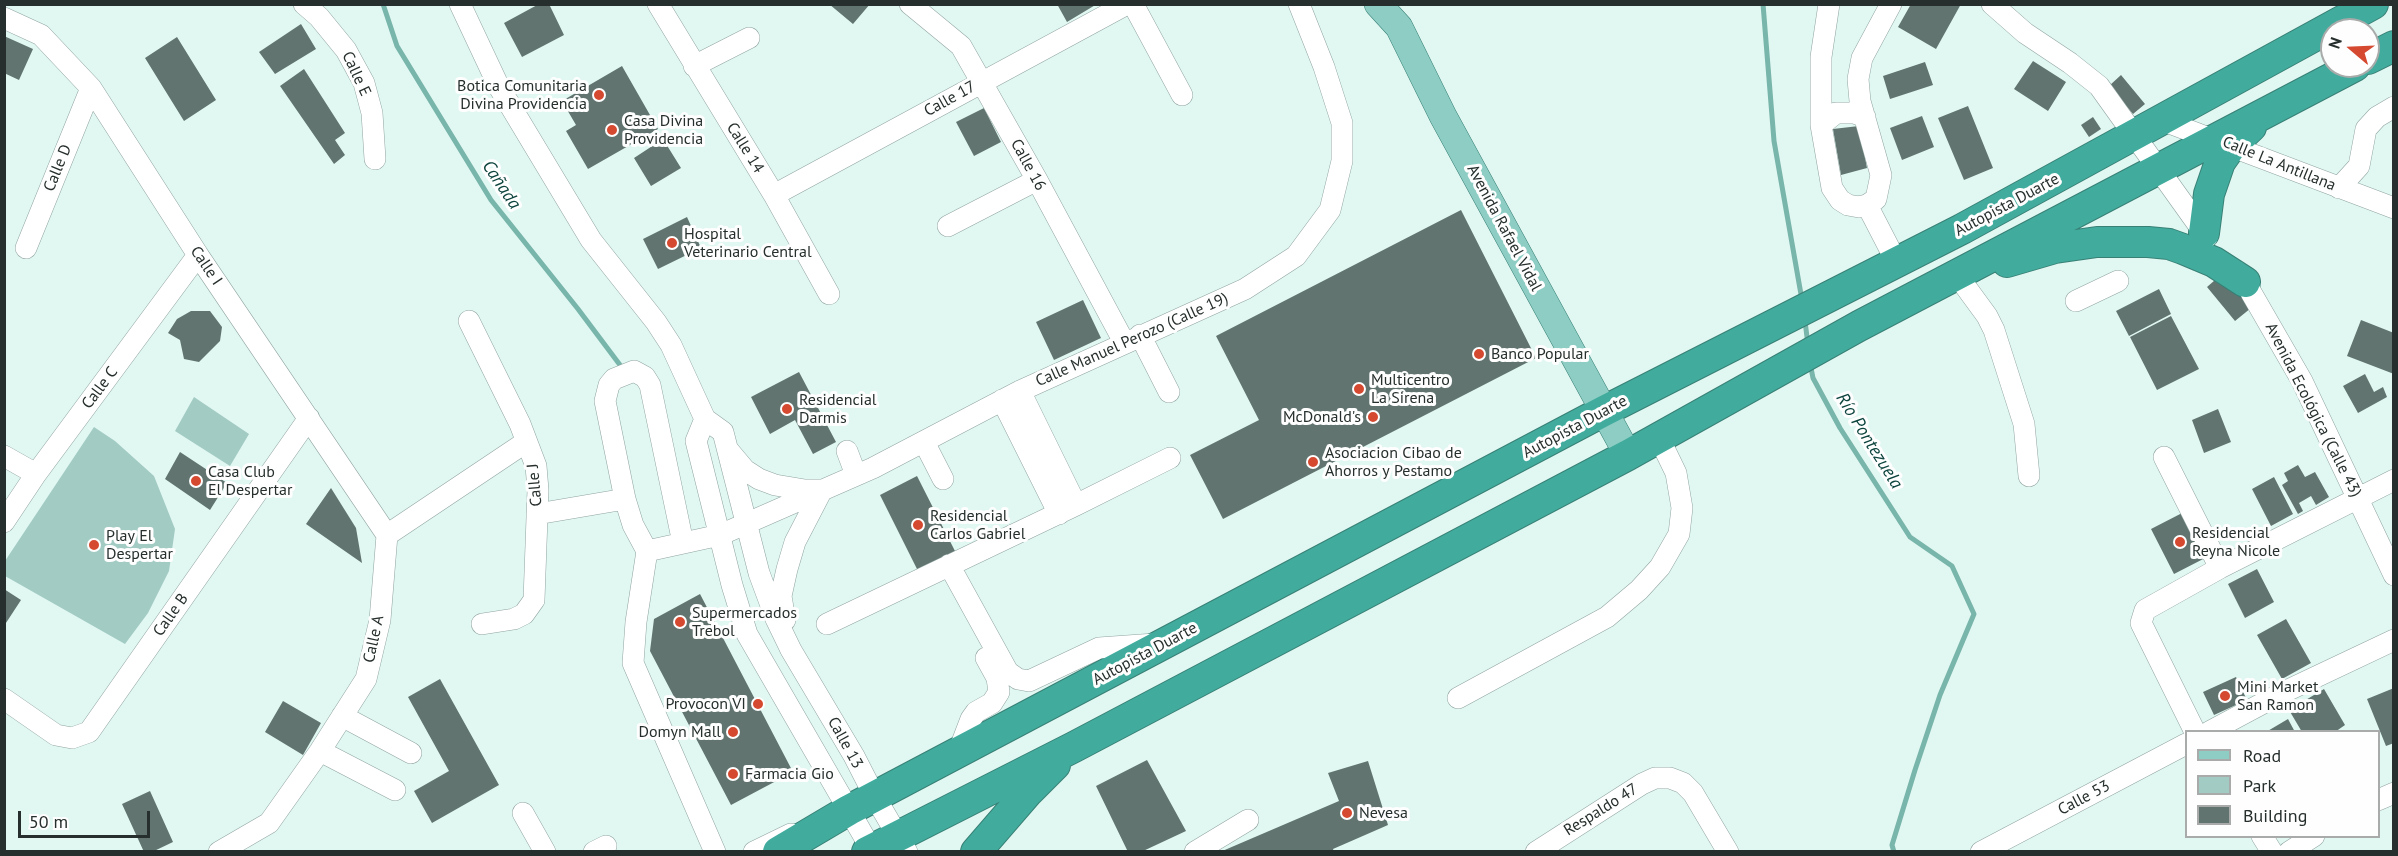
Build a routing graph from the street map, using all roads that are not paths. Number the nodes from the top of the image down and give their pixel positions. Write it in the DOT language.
graph roads {
  1 [pos="304,4"];
  2 [pos="460,4"];
  3 [pos="658,4"];
  4 [pos="909,4"];
  5 [pos="1127,4"];
  6 [pos="1133,4"];
  7 [pos="1299,4"];
  8 [pos="1378,4"];
  9 [pos="1829,4"];
  10 [pos="1892,4"];
  11 [pos="1992,4"];
  12 [pos="2373,4"];
  13 [pos="4,18"];
  14 [pos="749,38"];
  15 [pos="694,66"];
  16 [pos="2332,78"];
  17 [pos="981,82"];
  18 [pos="91,88"];
  19 [pos="1182,95"];
  20 [pos="2394,107"];
  21 [pos="1865,117"];
  22 [pos="2164,121"];
  23 [pos="1821,125"];
  24 [pos="2134,137"];
  25 [pos="2223,142"];
  26 [pos="375,159"];
  27 [pos="2159,169"];
  28 [pos="1037,180"];
  29 [pos="2339,188"];
  30 [pos="774,195"];
  31 [pos="1867,205"];
  32 [pos="2394,208"];
  33 [pos="948,226"];
  34 [pos="2204,233"];
  35 [pos="26,248"];
  36 [pos="198,255"];
  37 [pos="1897,263"];
  38 [pos="1958,275"];
  39 [pos="2118,281"];
  40 [pos="2245,282"];
  41 [pos="829,294"];
  42 [pos="2076,301"];
  43 [pos="469,321"];
  44 [pos="1132,339"];
  45 [pos="1169,392"];
  46 [pos="1011,396"];
  47 [pos="1604,411"];
  48 [pos="309,418"];
  49 [pos="705,419"];
  50 [pos="1659,438"];
  51 [pos="526,442"];
  52 [pos="924,442"];
  53 [pos="728,450"];
  54 [pos="847,451"];
  55 [pos="1628,455"];
  56 [pos="4,456"];
  57 [pos="2164,457"];
  58 [pos="1170,458"];
  59 [pos="36,474"];
  60 [pos="856,475"];
  61 [pos="2029,476"];
  62 [pos="943,479"];
  63 [pos="2394,480"];
  64 [pos="822,490"];
  65 [pos="625,499"];
  66 [pos="2358,499"];
  67 [pos="1068,509"];
  68 [pos="537,514"];
  69 [pos="4,522"];
  70 [pos="747,524"];
  71 [pos="387,535"];
  72 [pos="720,535"];
  73 [pos="682,543"];
  74 [pos="646,551"];
  75 [pos="943,568"];
  76 [pos="2220,568"];
  77 [pos="2394,575"];
  78 [pos="482,624"];
  79 [pos="827,624"];
  80 [pos="2394,640"];
  81 [pos="1165,644"];
  82 [pos="791,650"];
  83 [pos="1458,698"];
  84 [pos="4,699"];
  85 [pos="342,716"];
  86 [pos="2194,730"];
  87 [pos="2214,730"];
  88 [pos="2185,745"];
  89 [pos="1074,747"];
  90 [pos="320,751"];
  91 [pos="411,753"];
  92 [pos="958,753"];
  93 [pos="395,790"];
  94 [pos="2394,793"];
  95 [pos="2380,800"];
  96 [pos="862,804"];
  97 [pos="523,813"];
  98 [pos="1248,820"];
  99 [pos="2263,838"];
  100 [pos="2312,838"];
  101 [pos="903,844"];
  102 [pos="244,845"];
  103 [pos="871,851"];
  104 [pos="219,852"];
  105 [pos="545,852"];
  106 [pos="715,852"];
  107 [pos="754,852"];
  108 [pos="778,852"];
  109 [pos="976,852"];
  110 [pos="1195,852"];
  111 [pos="1536,852"];
  112 [pos="1728,852"];
  113 [pos="1981,852"];
  114 [pos="2272,852"];
  115 [pos="2289,852"];
  1 -- 26 [label="street, Calle E"];
  2 -- 49 [label="street"];
  3 -- 15 [label="street, Calle 14"];
  4 -- 17 [label="street, Calle 16"];
  5 -- 17 [label="street, Calle 17"];
  6 -- 19 [label="street"];
  7 -- 44 [label="street, Calle Manuel Perozo (Calle 19)"];
  8 -- 47 [label="main road, Avenida Rafael Vidal"];
  9 -- 23 [label="street"];
  10 -- 21 [label="street"];
  11 -- 24 [label="street, Avenida Ecológica (Calle 43)"];
  12 -- 22 [label="highway, Autopista Duarte"];
  13 -- 18 [label="street, Calle I"];
  14 -- 15 [label="street"];
  15 -- 30 [label="street, Calle 14"];
  16 -- 25 [label="highway"];
  17 -- 28 [label="street, Calle 16"];
  17 -- 30 [label="street, Calle 17"];
  18 -- 35 [label="street, Calle D"];
  18 -- 36 [label="street, Calle I"];
  20 -- 29 [label="street"];
  21 -- 23 [label="street"];
  21 -- 31 [label="street"];
  22 -- 24 [label="highway, Autopista Duarte"];
  22 -- 25 [label="street, Calle La Antillana"];
  23 -- 31 [label="street"];
  24 -- 27 [label="street, Avenida Ecológica (Calle 43)"];
  24 -- 37 [label="highway, Autopista Duarte"];
  25 -- 27 [label="highway"];
  25 -- 29 [label="street, Calle La Antillana"];
  25 -- 34 [label="highway"];
  27 -- 34 [label="street, Avenida Ecológica (Calle 43)"];
  27 -- 38 [label="highway"];
  28 -- 33 [label="street"];
  28 -- 44 [label="street, Calle 16"];
  29 -- 32 [label="street, Calle La Antillana"];
  30 -- 41 [label="street, Calle 14"];
  31 -- 37 [label="street"];
  34 -- 40 [label="street, Avenida Ecológica (Calle 43)"];
  36 -- 48 [label="street, Calle I"];
  36 -- 59 [label="street, Calle C"];
  37 -- 47 [label="highway, Autopista Duarte"];
  38 -- 40 [label="highway"];
  38 -- 50 [label="highway"];
  38 -- 61 [label="street"];
  39 -- 42 [label="street"];
  40 -- 66 [label="street, Avenida Ecológica (Calle 43)"];
  43 -- 51 [label="street, Calle J"];
  44 -- 45 [label="street, Calle 16"];
  44 -- 46 [label="street, Calle Manuel Perozo (Calle 19)"];
  46 -- 52 [label="street, Calle Manuel Perozo (Calle 19)"];
  46 -- 67 [label="street"];
  47 -- 55 [label="main road, Avenida Rafael Vidal"];
  47 -- 81 [label="highway, Autopista Duarte"];
  48 -- 71 [label="street, Calle I"];
  48 -- 84 [label="street, Calle B"];
  49 -- 53 [label="street"];
  49 -- 72 [label="street"];
  50 -- 55 [label="highway"];
  50 -- 83 [label="street"];
  51 -- 68 [label="street, Calle J"];
  51 -- 71 [label="street"];
  52 -- 60 [label="street, Calle Manuel Perozo (Calle 19)"];
  52 -- 62 [label="street"];
  53 -- 64 [label="street"];
  53 -- 70 [label="street, Calle 13"];
  54 -- 60 [label="street"];
  55 -- 89 [label="highway"];
  56 -- 59 [label="street"];
  57 -- 76 [label="street"];
  58 -- 67 [label="street"];
  59 -- 69 [label="street, Calle C"];
  60 -- 64 [label="street, Calle Manuel Perozo (Calle 19)"];
  63 -- 66 [label="street"];
  64 -- 70 [label="street, Calle Manuel Perozo (Calle 19)"];
  64 -- 82 [label="street"];
  65 -- 68 [label="street"];
  65 -- 73 [label="street"];
  65 -- 74 [label="street"];
  66 -- 76 [label="street"];
  66 -- 77 [label="street, Avenida Ecológica (Calle 43)"];
  67 -- 75 [label="street"];
  68 -- 78 [label="street, Calle J"];
  70 -- 72 [label="street, Calle Manuel Perozo (Calle 19)"];
  70 -- 82 [label="street, Calle 13"];
  71 -- 85 [label="street, Calle A"];
  72 -- 73 [label="street, Calle Manuel Perozo (Calle 19)"];
  72 -- 96 [label="street"];
  73 -- 74 [label="street, Calle Manuel Perozo (Calle 19)"];
  74 -- 106 [label="street"];
  75 -- 79 [label="street"];
  75 -- 81 [label="street"];
  75 -- 92 [label="street"];
  76 -- 86 [label="street"];
  80 -- 87 [label="street"];
  81 -- 92 [label="highway, Autopista Duarte"];
  82 -- 96 [label="street, Calle 13"];
  85 -- 90 [label="street, Calle A"];
  85 -- 91 [label="street"];
  88 -- 113 [label="street, Calle 53"];
  89 -- 101 [label="highway"];
  89 -- 109 [label="highway"];
  90 -- 93 [label="street"];
  90 -- 102 [label="street, Calle A"];
  92 -- 96 [label="highway, Autopista Duarte"];
  94 -- 95 [label="street"];
  96 -- 101 [label="street, Calle 13"];
  96 -- 103 [label="street"];
  96 -- 107 [label="street"];
  96 -- 108 [label="highway, Autopista Duarte"];
  97 -- 105 [label="street"];
  98 -- 110 [label="street"];
  99 -- 114 [label="street"];
  100 -- 115 [label="street"];
  101 -- 103 [label="highway"];
  102 -- 104 [label="street, Calle A"];
  111 -- 112 [label="street, Respaldo 47"];
}
